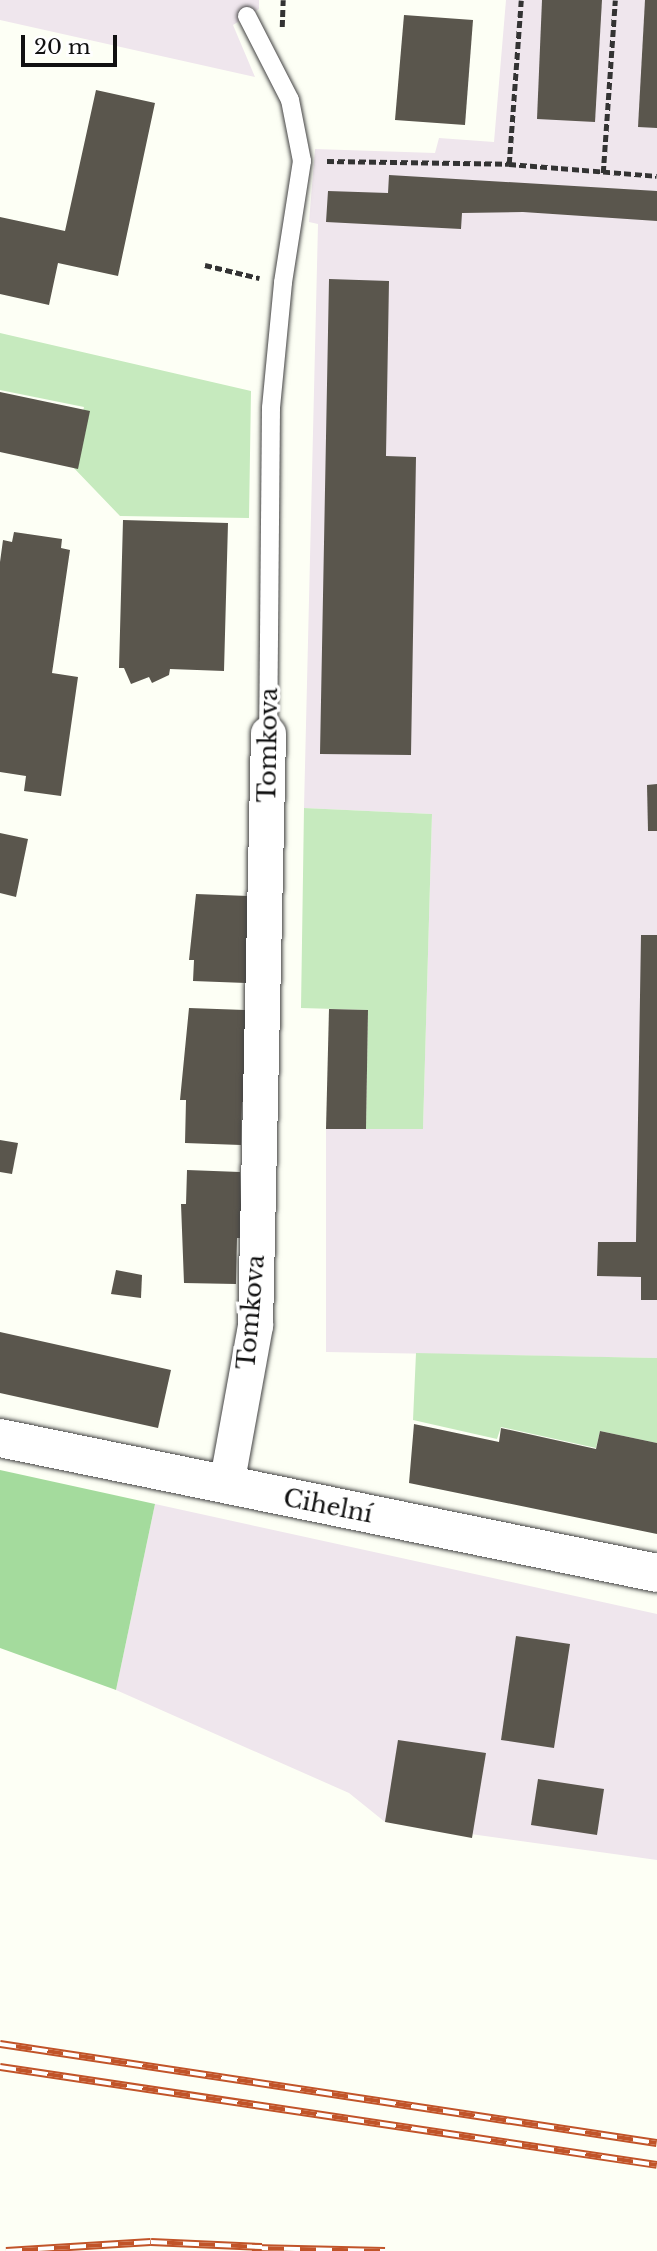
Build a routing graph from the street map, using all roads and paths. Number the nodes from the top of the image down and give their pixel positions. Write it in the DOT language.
graph roads {
  1 [pos="521,0"];
  2 [pos="615,0"];
  3 [pos="247,16"];
  4 [pos="302,161"];
  5 [pos="509,164"];
  6 [pos="603,173"];
  7 [pos="657,176"];
  8 [pos="205,265"];
  9 [pos="283,283"];
  10 [pos="268,733"];
  11 [pos="0,1438"];
  12 [pos="226,1485"];
  13 [pos="657,1573"];
  1 -- 5 [label="path"];
  2 -- 6 [label="path"];
  3 -- 4 [label="lane, Tomkova"];
  4 -- 5 [label="path"];
  4 -- 9 [label="lane, Tomkova"];
  5 -- 6 [label="path"];
  6 -- 7 [label="path"];
  8 -- 9 [label="path"];
  9 -- 10 [label="lane, Tomkova"];
  10 -- 12 [label="street, Tomkova"];
  11 -- 12 [label="street, Cihelní"];
  12 -- 13 [label="street, Cihelní"];
}
